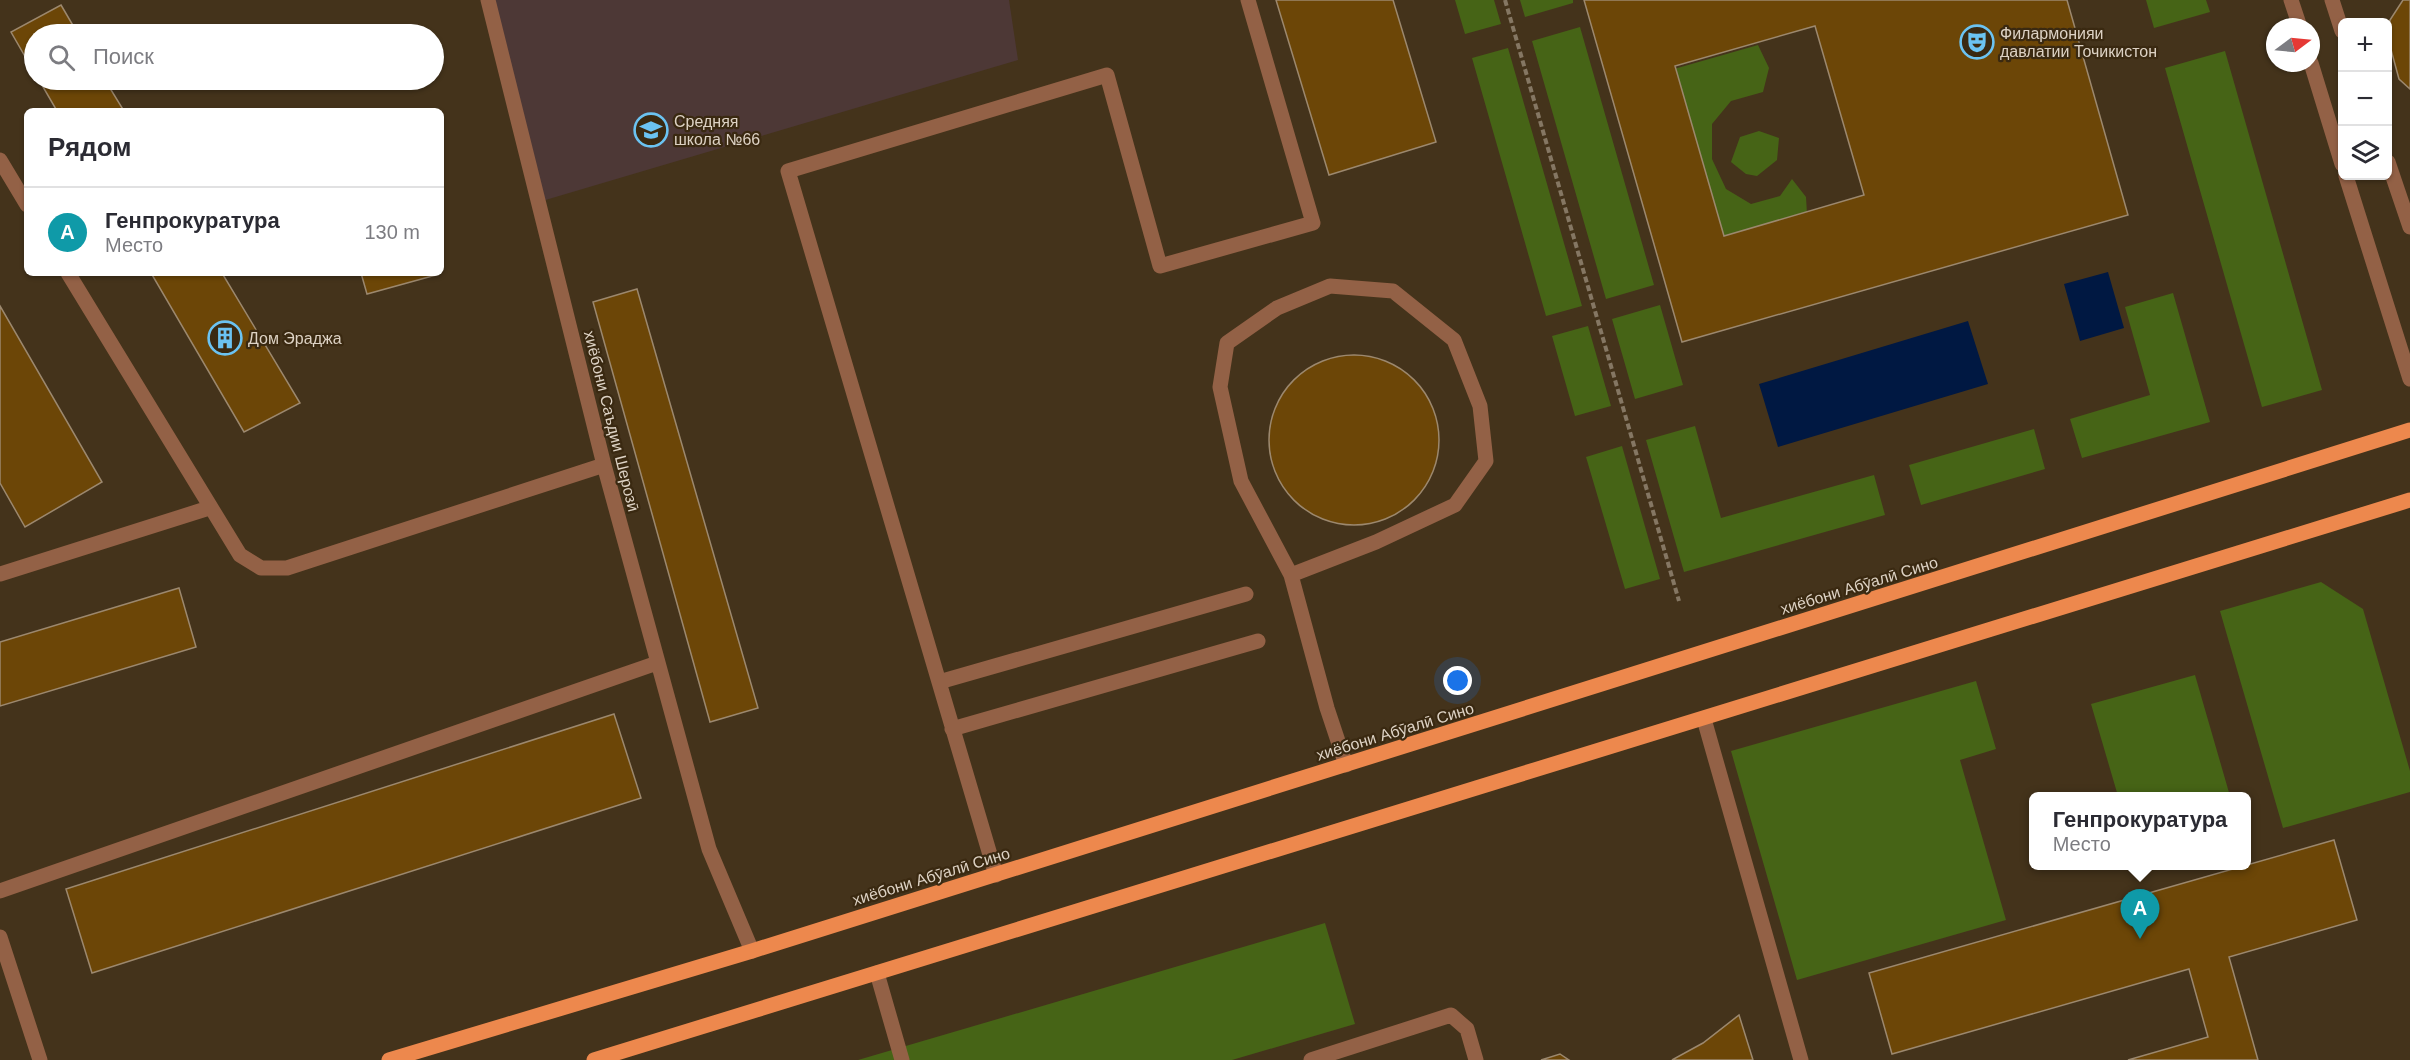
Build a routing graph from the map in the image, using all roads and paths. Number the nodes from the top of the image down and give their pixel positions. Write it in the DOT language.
graph roads {
  1 [pos="488,0"];
  2 [pos="1248,0"];
  3 [pos="1506,0"];
  4 [pos="2291,0"];
  5 [pos="2332,0"];
  6 [pos="2297,18"];
  7 [pos="2338,18"];
  8 [pos="2314,72"];
  9 [pos="2338,148"];
  10 [pos="0,160"];
  11 [pos="2392,174"];
  12 [pos="2347,180"];
  13 [pos="24,200"];
  14 [pos="2410,227"];
  15 [pos="70,276"];
  16 [pos="2410,379"];
  17 [pos="2410,430"];
  18 [pos="604,465"];
  19 [pos="2410,500"];
  20 [pos="209,508"];
  21 [pos="0,574"];
  22 [pos="1291,575"];
  23 [pos="1246,594"];
  24 [pos="1679,601"];
  25 [pos="1258,641"];
  26 [pos="657,663"];
  27 [pos="939,681"];
  28 [pos="1704,719"];
  29 [pos="952,729"];
  30 [pos="1346,765"];
  31 [pos="996,875"];
  32 [pos="0,891"];
  33 [pos="0,937"];
  34 [pos="752,951"];
  35 [pos="878,973"];
  36 [pos="40,1060"];
  37 [pos="390,1060"];
  38 [pos="594,1060"];
  39 [pos="902,1060"];
  40 [pos="1311,1060"];
  41 [pos="1476,1060"];
  42 [pos="1801,1060"];
  1 -- 18 [label="street, хиёбони Саъдии Шерозӣ"];
  2 -- 27 [label="street"];
  3 -- 24 [label="path"];
  4 -- 6 [label="street"];
  5 -- 7 [label="street"];
  8 -- 9 [label="street"];
  10 -- 13 [label="street"];
  11 -- 14 [label="street"];
  12 -- 16 [label="street"];
  15 -- 20 [label="street"];
  17 -- 30 [label="main road, хиёбони Абӯалӣ Сино"];
  18 -- 20 [label="street"];
  18 -- 26 [label="street, хиёбони Саъдии Шерозӣ"];
  19 -- 28 [label="main road"];
  20 -- 21 [label="street"];
  22 -- 22 [label="street"];
  22 -- 30 [label="street"];
  23 -- 27 [label="street"];
  25 -- 29 [label="street"];
  26 -- 32 [label="street"];
  26 -- 34 [label="street, хиёбони Саъдии Шерозӣ"];
  27 -- 29 [label="street"];
  28 -- 35 [label="main road"];
  28 -- 42 [label="street"];
  29 -- 31 [label="street"];
  30 -- 31 [label="main road, хиёбони Абӯалӣ Сино"];
  31 -- 34 [label="main road, хиёбони Абӯалӣ Сино"];
  33 -- 36 [label="street"];
  34 -- 37 [label="main road, хиёбони Абӯалӣ Сино"];
  35 -- 38 [label="main road"];
  35 -- 39 [label="street"];
  40 -- 41 [label="street"];
}
